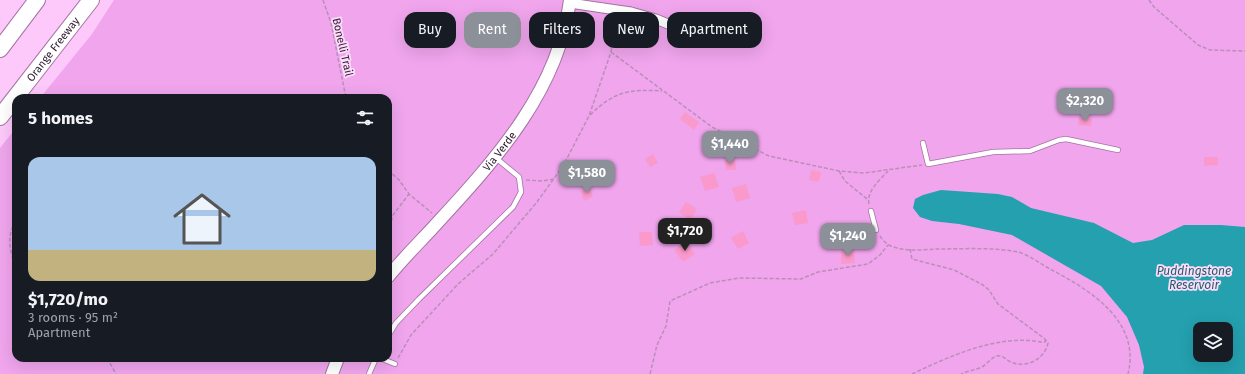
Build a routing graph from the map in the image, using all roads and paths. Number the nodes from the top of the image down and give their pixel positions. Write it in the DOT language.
graph roads {
  1 [pos="36,0"];
  2 [pos="91,0"];
  3 [pos="323,0"];
  4 [pos="1148,0"];
  5 [pos="570,2"];
  6 [pos="667,24"];
  7 [pos="12,33"];
  8 [pos="0,45"];
  9 [pos="0,49"];
  10 [pos="1245,51"];
  11 [pos="611,52"];
  12 [pos="663,91"];
  13 [pos="18,94"];
  14 [pos="345,94"];
  15 [pos="12,102"];
  16 [pos="588,116"];
  17 [pos="0,117"];
  18 [pos="923,143"];
  19 [pos="1118,150"];
  20 [pos="496,158"];
  21 [pos="928,164"];
  22 [pos="839,171"];
  23 [pos="888,171"];
  24 [pos="392,174"];
  25 [pos="519,177"];
  26 [pos="554,179"];
  27 [pos="409,194"];
  28 [pos="868,199"];
  29 [pos="871,211"];
  30 [pos="392,219"];
  31 [pos="440,220"];
  32 [pos="12,228"];
  33 [pos="876,230"];
  34 [pos="888,244"];
  35 [pos="910,249"];
  36 [pos="12,253"];
  37 [pos="392,273"];
  38 [pos="392,330"];
  39 [pos="1045,339"];
  40 [pos="109,362"];
  41 [pos="336,362"];
  42 [pos="374,362"];
  43 [pos="390,362"];
  44 [pos="395,364"];
  45 [pos="116,374"];
  46 [pos="332,374"];
  47 [pos="369,374"];
  48 [pos="650,374"];
  49 [pos="912,374"];
  50 [pos="961,374"];
  51 [pos="1128,374"];
  1 -- 7 [label="highway"];
  2 -- 13 [label="highway, Orange Freeway"];
  3 -- 14 [label="path, Bonelli Trail"];
  4 -- 10 [label="path"];
  5 -- 6 [label="street, bridge"];
  5 -- 20 [label="main road, Via Verde"];
  7 -- 8 [label="highway"];
  7 -- 9 [label="highway"];
  11 -- 12 [label="path"];
  12 -- 16 [label="path"];
  12 -- 22 [label="path"];
  15 -- 17 [label="highway, Orange Freeway"];
  18 -- 21 [label="lane"];
  19 -- 21 [label="lane"];
  20 -- 25 [label="lane"];
  20 -- 31 [label="main road, Via Verde"];
  21 -- 23 [label="path"];
  22 -- 23 [label="path"];
  22 -- 28 [label="path"];
  23 -- 28 [label="path"];
  24 -- 27 [label="path"];
  25 -- 26 [label="path"];
  25 -- 38 [label="lane"];
  27 -- 30 [label="path"];
  27 -- 31 [label="path"];
  28 -- 29 [label="path"];
  29 -- 33 [label="lane"];
  31 -- 37 [label="main road, Via Verde"];
  32 -- 36 [label="path"];
  33 -- 34 [label="path"];
  34 -- 35 [label="path"];
  34 -- 48 [label="path"];
  35 -- 39 [label="path"];
  35 -- 51 [label="path"];
  39 -- 49 [label="path"];
  39 -- 50 [label="path"];
  40 -- 45 [label="path"];
  41 -- 46 [label="main road"];
  42 -- 47 [label="lane"];
  43 -- 44 [label="lane"];
}
